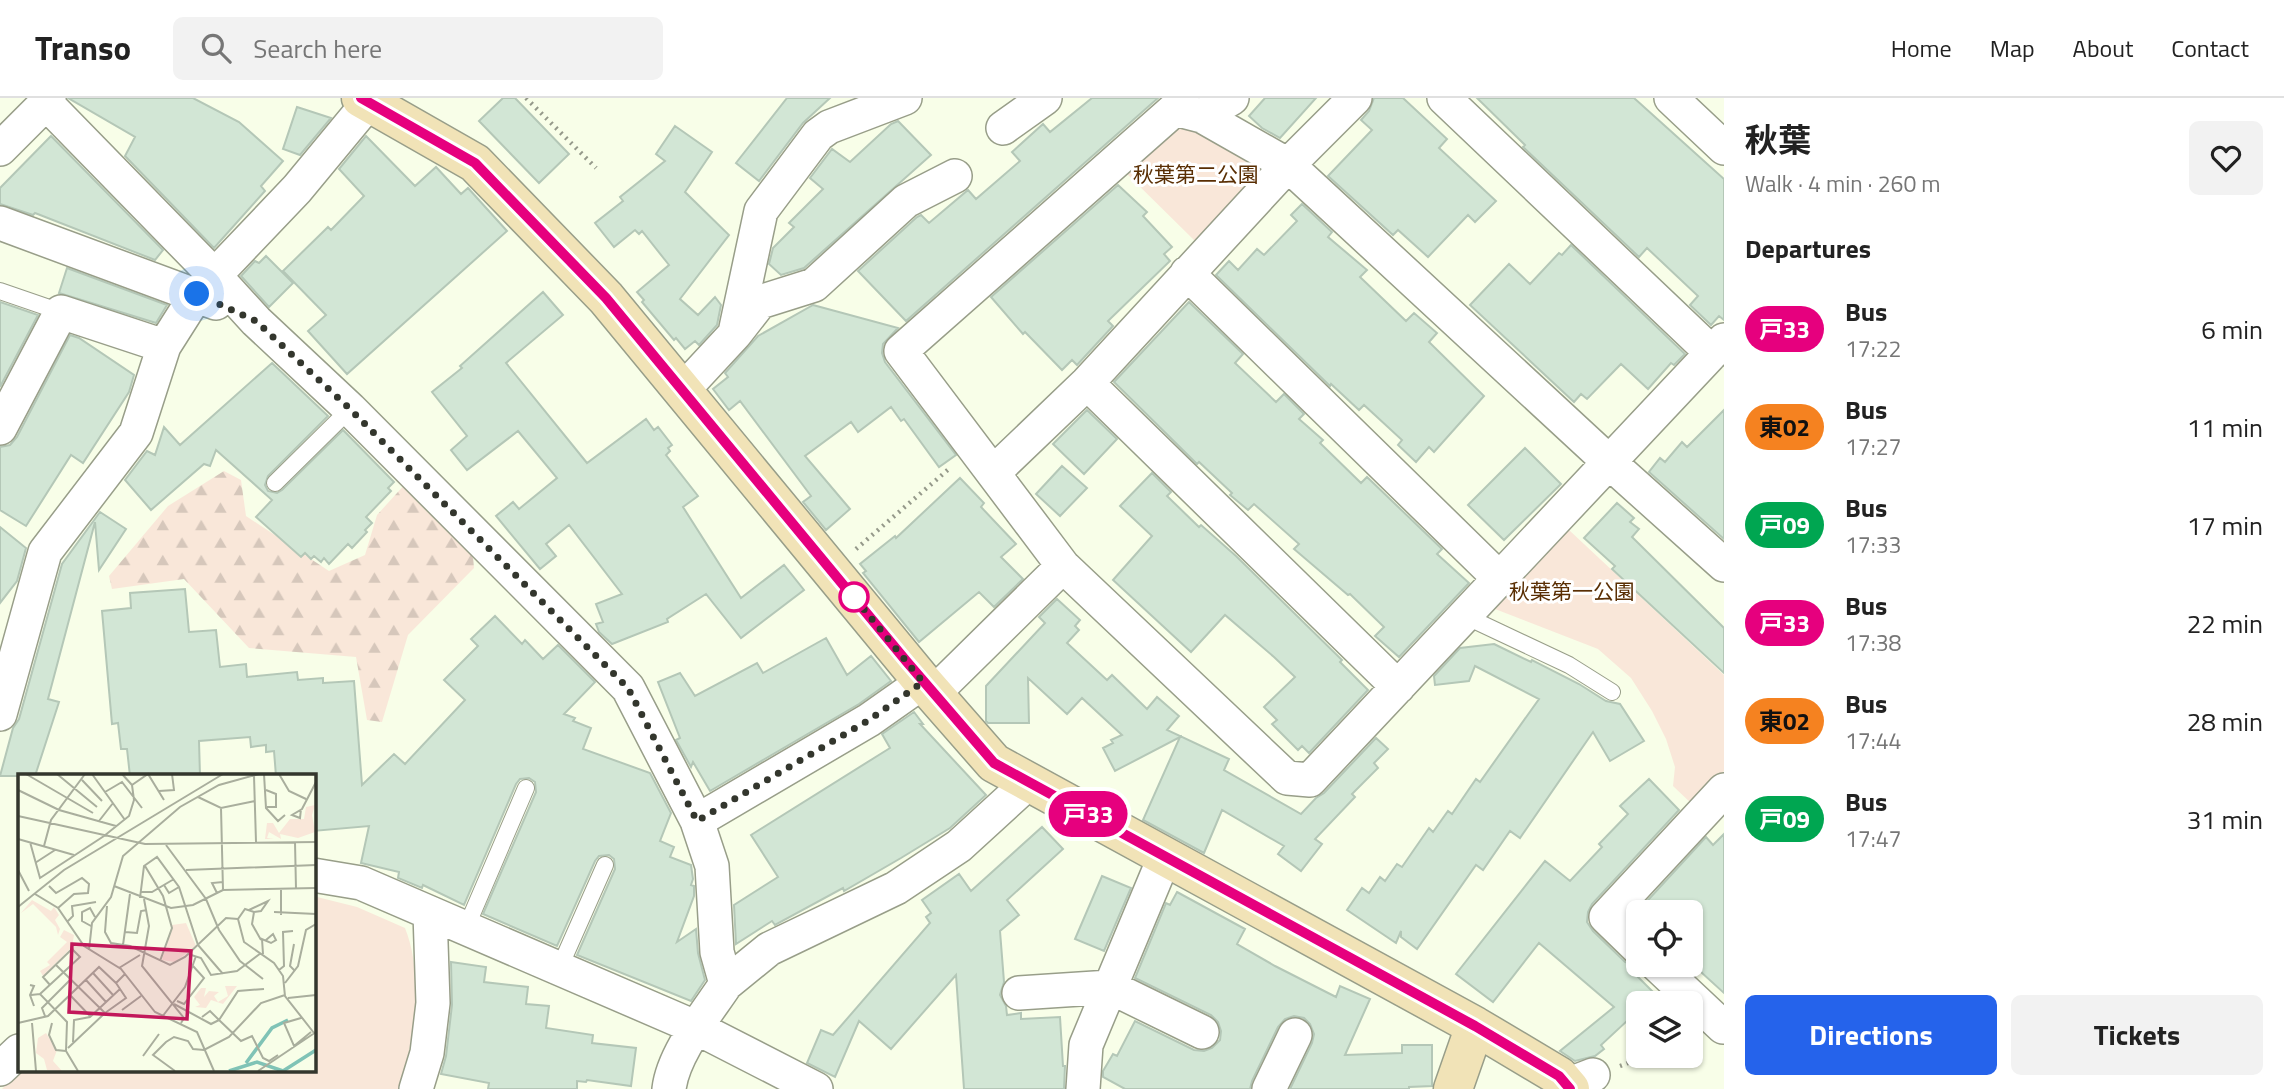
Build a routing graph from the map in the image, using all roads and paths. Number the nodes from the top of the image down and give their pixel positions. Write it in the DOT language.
graph roads {
  1 [pos="526,98"];
  2 [pos="905,98"];
  3 [pos="1045,98"];
  4 [pos="1231,98"];
  5 [pos="1355,98"];
  6 [pos="1444,98"];
  7 [pos="1671,98"];
  8 [pos="47,101"];
  9 [pos="378,103"];
  10 [pos="1202,116"];
  11 [pos="1003,128"];
  12 [pos="1724,148"];
  13 [pos="0,149"];
  14 [pos="1288,165"];
  15 [pos="596,168"];
  16 [pos="955,176"];
  17 [pos="0,223"];
  18 [pos="1187,272"];
  19 [pos="205,285"];
  20 [pos="0,291"];
  21 [pos="61,312"];
  22 [pos="735,334"];
  23 [pos="164,346"];
  24 [pos="1718,346"];
  25 [pos="1087,383"];
  26 [pos="683,390"];
  27 [pos="350,409"];
  28 [pos="0,428"];
  29 [pos="984,460"];
  30 [pos="1609,463"];
  31 [pos="275,483"];
  32 [pos="1724,565"];
  33 [pos="1063,566"];
  34 [pos="832,570"];
  35 [pos="1500,579"];
  36 [pos="1465,616"];
  37 [pos="1398,687"];
  38 [pos="928,688"];
  39 [pos="1612,692"];
  40 [pos="0,714"];
  41 [pos="1029,782"];
  42 [pos="526,788"];
  43 [pos="1724,790"];
  44 [pos="697,821"];
  45 [pos="1165,856"];
  46 [pos="605,865"];
  47 [pos="315,875"];
  48 [pos="430,913"];
  49 [pos="466,928"];
  50 [pos="1626,936"];
  51 [pos="559,969"];
  52 [pos="1667,977"];
  53 [pos="726,985"];
  54 [pos="1110,987"];
  55 [pos="1019,993"];
  56 [pos="1475,1026"];
  57 [pos="696,1028"];
  58 [pos="0,1031"];
  59 [pos="1715,1031"];
  60 [pos="1202,1032"];
  61 [pos="1295,1035"];
  62 [pos="18,1040"];
  63 [pos="18,1052"];
  64 [pos="0,1069"];
  65 [pos="1576,1083"];
  66 [pos="416,1089"];
  67 [pos="669,1089"];
  68 [pos="816,1089"];
  69 [pos="1083,1089"];
  70 [pos="1269,1089"];
  71 [pos="1453,1089"];
  1 -- 15 [label="path"];
  2 -- 22 [label="street"];
  3 -- 11 [label="street"];
  4 -- 10 [label="street"];
  5 -- 14 [label="street"];
  6 -- 24 [label="street"];
  7 -- 12 [label="street"];
  8 -- 13 [label="street"];
  8 -- 19 [label="street"];
  9 -- 19 [label="street"];
  9 -- 26 [label="street"];
  10 -- 14 [label="street"];
  10 -- 29 [label="street"];
  14 -- 18 [label="street"];
  14 -- 30 [label="street"];
  16 -- 22 [label="street"];
  17 -- 19 [label="street"];
  18 -- 25 [label="street"];
  18 -- 35 [label="street"];
  19 -- 23 [label="street"];
  19 -- 27 [label="street"];
  20 -- 21 [label="lane"];
  21 -- 23 [label="street"];
  21 -- 28 [label="street"];
  22 -- 26 [label="street"];
  23 -- 40 [label="street"];
  24 -- 30 [label="street"];
  25 -- 29 [label="street"];
  25 -- 37 [label="street"];
  26 -- 34 [label="street"];
  27 -- 31 [label="lane"];
  27 -- 44 [label="street"];
  29 -- 33 [label="street"];
  29 -- 34 [label="path"];
  30 -- 32 [label="street"];
  30 -- 35 [label="street"];
  33 -- 37 [label="street"];
  33 -- 38 [label="street"];
  34 -- 38 [label="street"];
  35 -- 36 [label="street"];
  36 -- 37 [label="street"];
  36 -- 39 [label="lane"];
  38 -- 41 [label="street"];
  38 -- 44 [label="street"];
  41 -- 45 [label="street"];
  41 -- 53 [label="street"];
  42 -- 49 [label="lane"];
  43 -- 50 [label="street"];
  44 -- 53 [label="street"];
  45 -- 54 [label="street"];
  45 -- 56 [label="street"];
  46 -- 51 [label="lane"];
  47 -- 48 [label="street"];
  48 -- 49 [label="street"];
  48 -- 66 [label="street"];
  49 -- 51 [label="street"];
  51 -- 57 [label="street"];
  52 -- 59 [label="street"];
  53 -- 57 [label="street"];
  54 -- 55 [label="street"];
  54 -- 60 [label="street"];
  54 -- 69 [label="street"];
  56 -- 65 [label="street"];
  56 -- 71 [label="street"];
  57 -- 67 [label="street"];
  57 -- 68 [label="street"];
  58 -- 62 [label="street"];
  61 -- 70 [label="street"];
  63 -- 64 [label="street"];
}
